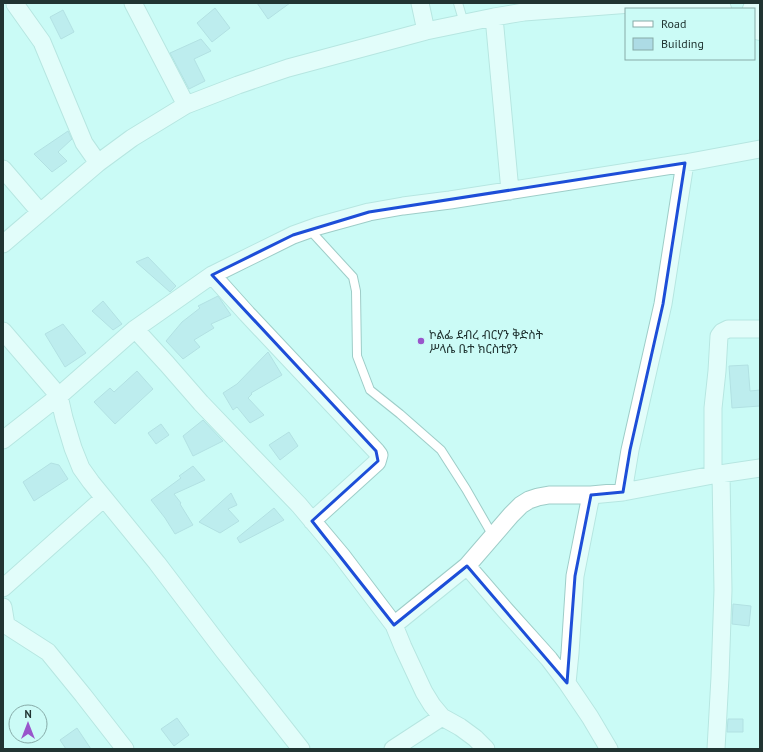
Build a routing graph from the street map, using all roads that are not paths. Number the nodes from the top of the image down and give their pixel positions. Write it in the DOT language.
graph roads {
  1 [pos="133,3"];
  2 [pos="420,3"];
  3 [pos="458,3"];
  4 [pos="632,3"];
  5 [pos="12,4"];
  6 [pos="704,8"];
  7 [pos="494,17"];
  8 [pos="464,23"];
  9 [pos="426,31"];
  10 [pos="186,105"];
  11 [pos="760,149"];
  12 [pos="98,163"];
  13 [pos="685,163"];
  14 [pos="3,169"];
  15 [pos="510,191"];
  16 [pos="40,212"];
  17 [pos="310,230"];
  18 [pos="3,244"];
  19 [pos="212,275"];
  20 [pos="760,329"];
  21 [pos="136,330"];
  22 [pos="3,331"];
  23 [pos="59,396"];
  24 [pos="3,440"];
  25 [pos="760,468"];
  26 [pos="717,475"];
  27 [pos="623,492"];
  28 [pos="591,495"];
  29 [pos="104,498"];
  30 [pos="312,521"];
  31 [pos="493,536"];
  32 [pos="468,566"];
  33 [pos="3,588"];
  34 [pos="3,607"];
  35 [pos="394,625"];
  36 [pos="4,627"];
  37 [pos="567,683"];
  38 [pos="442,717"];
  39 [pos="125,749"];
  40 [pos="301,749"];
  41 [pos="393,749"];
  42 [pos="486,749"];
  43 [pos="609,749"];
  44 [pos="716,749"];
  1 -- 10 [label="street"];
  2 -- 9 [label="street"];
  3 -- 8 [label="lane"];
  4 -- 6 [label="street"];
  4 -- 7 [label="street"];
  5 -- 12 [label="street"];
  7 -- 8 [label="street"];
  7 -- 15 [label="street"];
  8 -- 9 [label="street"];
  9 -- 10 [label="street"];
  10 -- 12 [label="street"];
  11 -- 13 [label="street"];
  12 -- 16 [label="street"];
  13 -- 15 [label="street"];
  13 -- 27 [label="street"];
  14 -- 16 [label="street"];
  15 -- 17 [label="street"];
  16 -- 18 [label="street"];
  17 -- 19 [label="street"];
  17 -- 31 [label="lane"];
  19 -- 21 [label="street"];
  19 -- 30 [label="street"];
  20 -- 26 [label="street"];
  21 -- 23 [label="street"];
  21 -- 30 [label="street"];
  22 -- 23 [label="street"];
  23 -- 24 [label="street"];
  23 -- 29 [label="street"];
  25 -- 26 [label="street"];
  26 -- 27 [label="street"];
  26 -- 44 [label="street"];
  27 -- 28 [label="street"];
  28 -- 31 [label="street"];
  28 -- 37 [label="street"];
  29 -- 33 [label="street"];
  29 -- 40 [label="street"];
  30 -- 35 [label="street"];
  31 -- 32 [label="street"];
  32 -- 35 [label="street"];
  32 -- 37 [label="street"];
  34 -- 36 [label="street"];
  35 -- 38 [label="street"];
  36 -- 39 [label="street"];
  37 -- 43 [label="street"];
  38 -- 41 [label="street"];
  38 -- 42 [label="street"];
}
